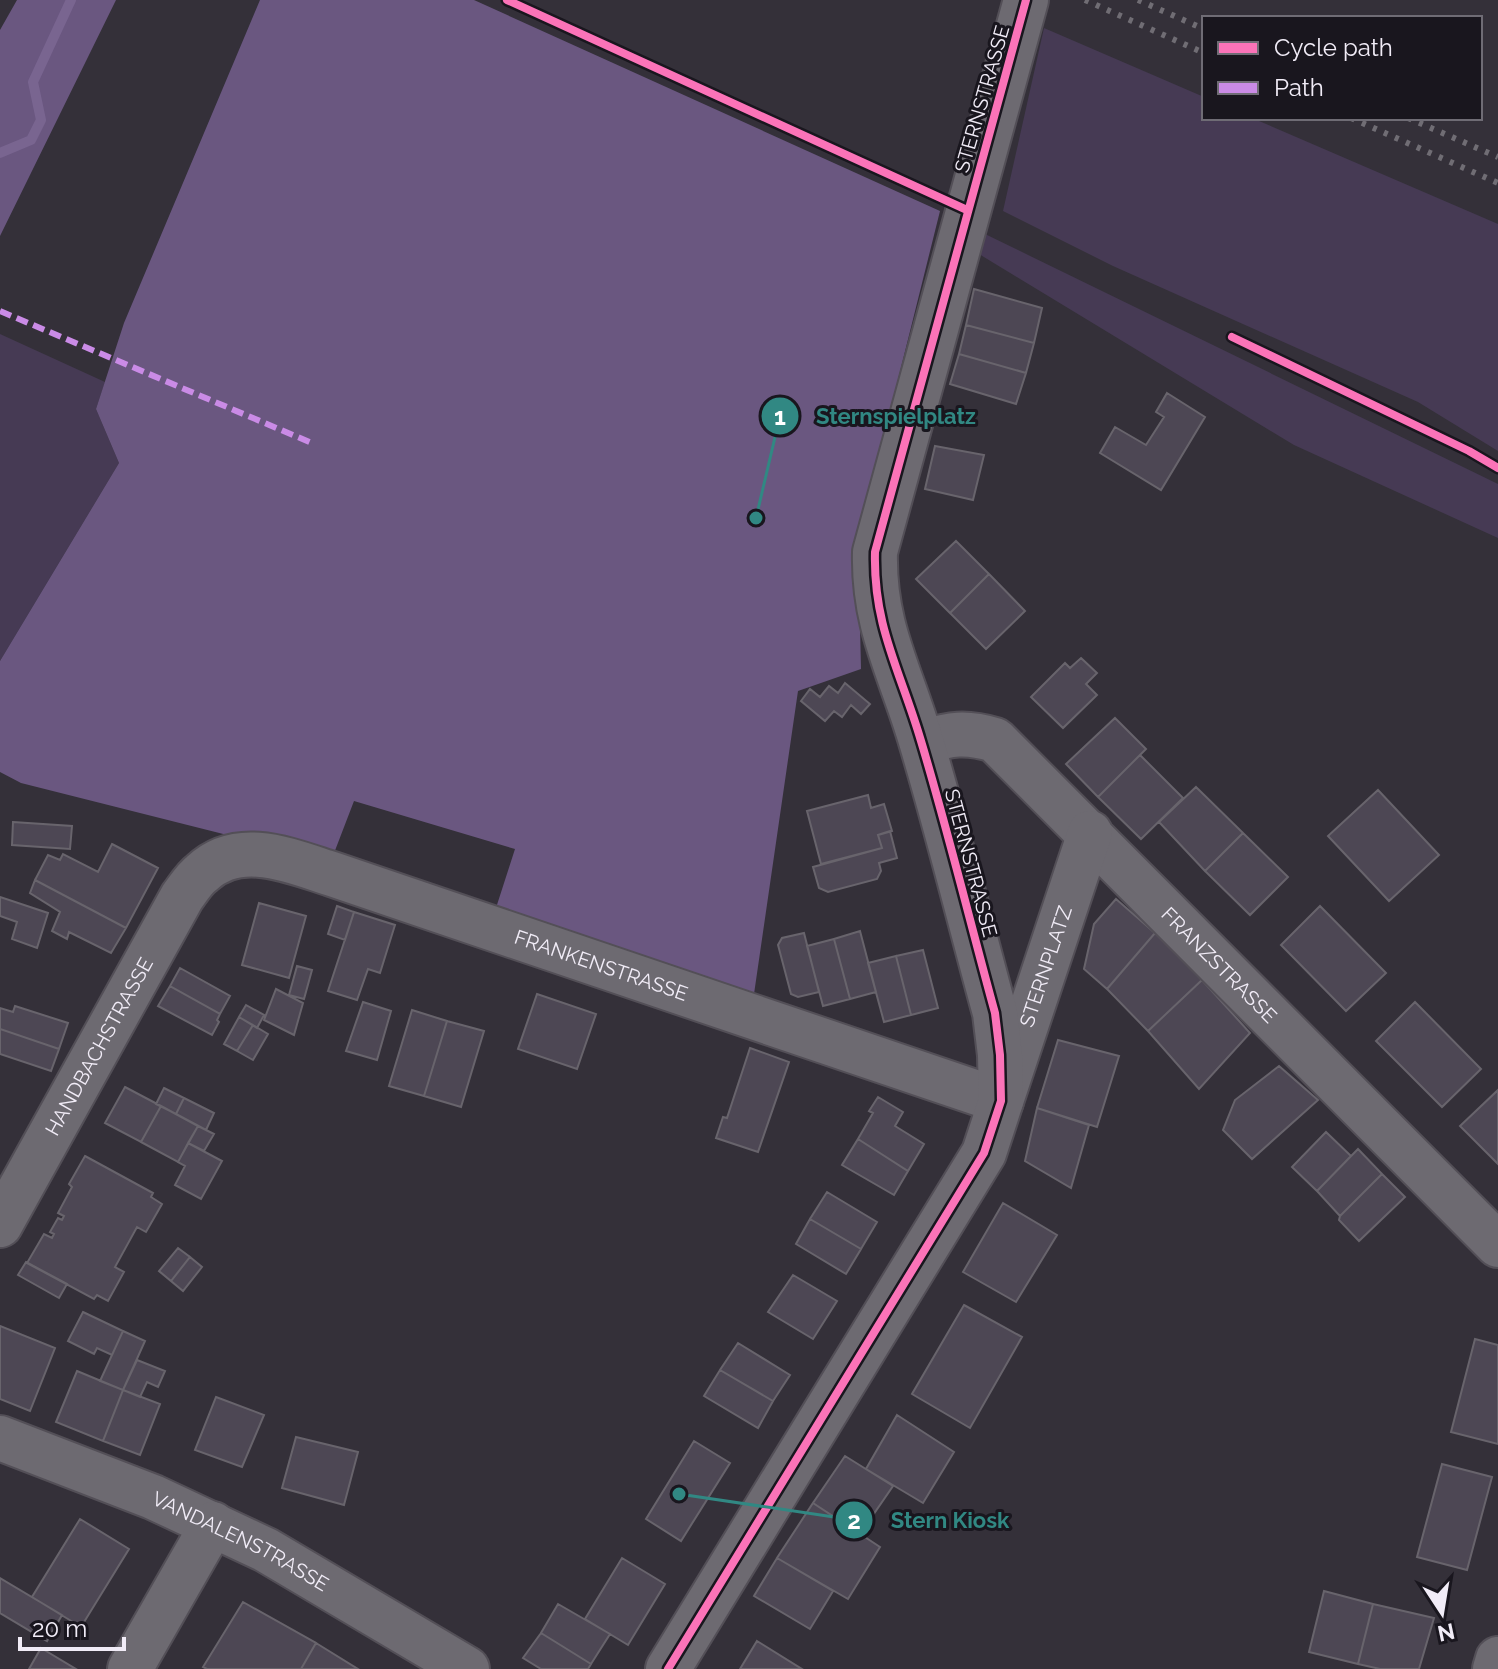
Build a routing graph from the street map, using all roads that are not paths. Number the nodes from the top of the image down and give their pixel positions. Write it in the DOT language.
graph roads {
  1 [pos="1026,0"];
  2 [pos="922,742"];
  3 [pos="1090,833"];
  4 [pos="203,872"];
  5 [pos="1001,1101"];
  6 [pos="0,1225"];
  7 [pos="1498,1245"];
  8 [pos="0,1438"];
  9 [pos="213,1524"];
  10 [pos="1498,1659"];
  11 [pos="130,1669"];
  12 [pos="467,1669"];
  13 [pos="668,1669"];
  14 [pos="1495,1669"];
  1 -- 2 [label="street, STERNSTRASSE"];
  2 -- 3 [label="street, FRANZSTRASSE"];
  2 -- 5 [label="street, STERNSTRASSE"];
  3 -- 5 [label="street, STERNPLATZ"];
  3 -- 7 [label="street, FRANZSTRASSE"];
  4 -- 5 [label="street, FRANKENSTRASSE"];
  4 -- 6 [label="street, HANDBACHSTRASSE"];
  5 -- 13 [label="street, STERNSTRASSE"];
  8 -- 9 [label="street, VANDALENSTRASSE"];
  9 -- 11 [label="street"];
  9 -- 12 [label="street, VANDALENSTRASSE"];
  10 -- 14 [label="street"];
}
